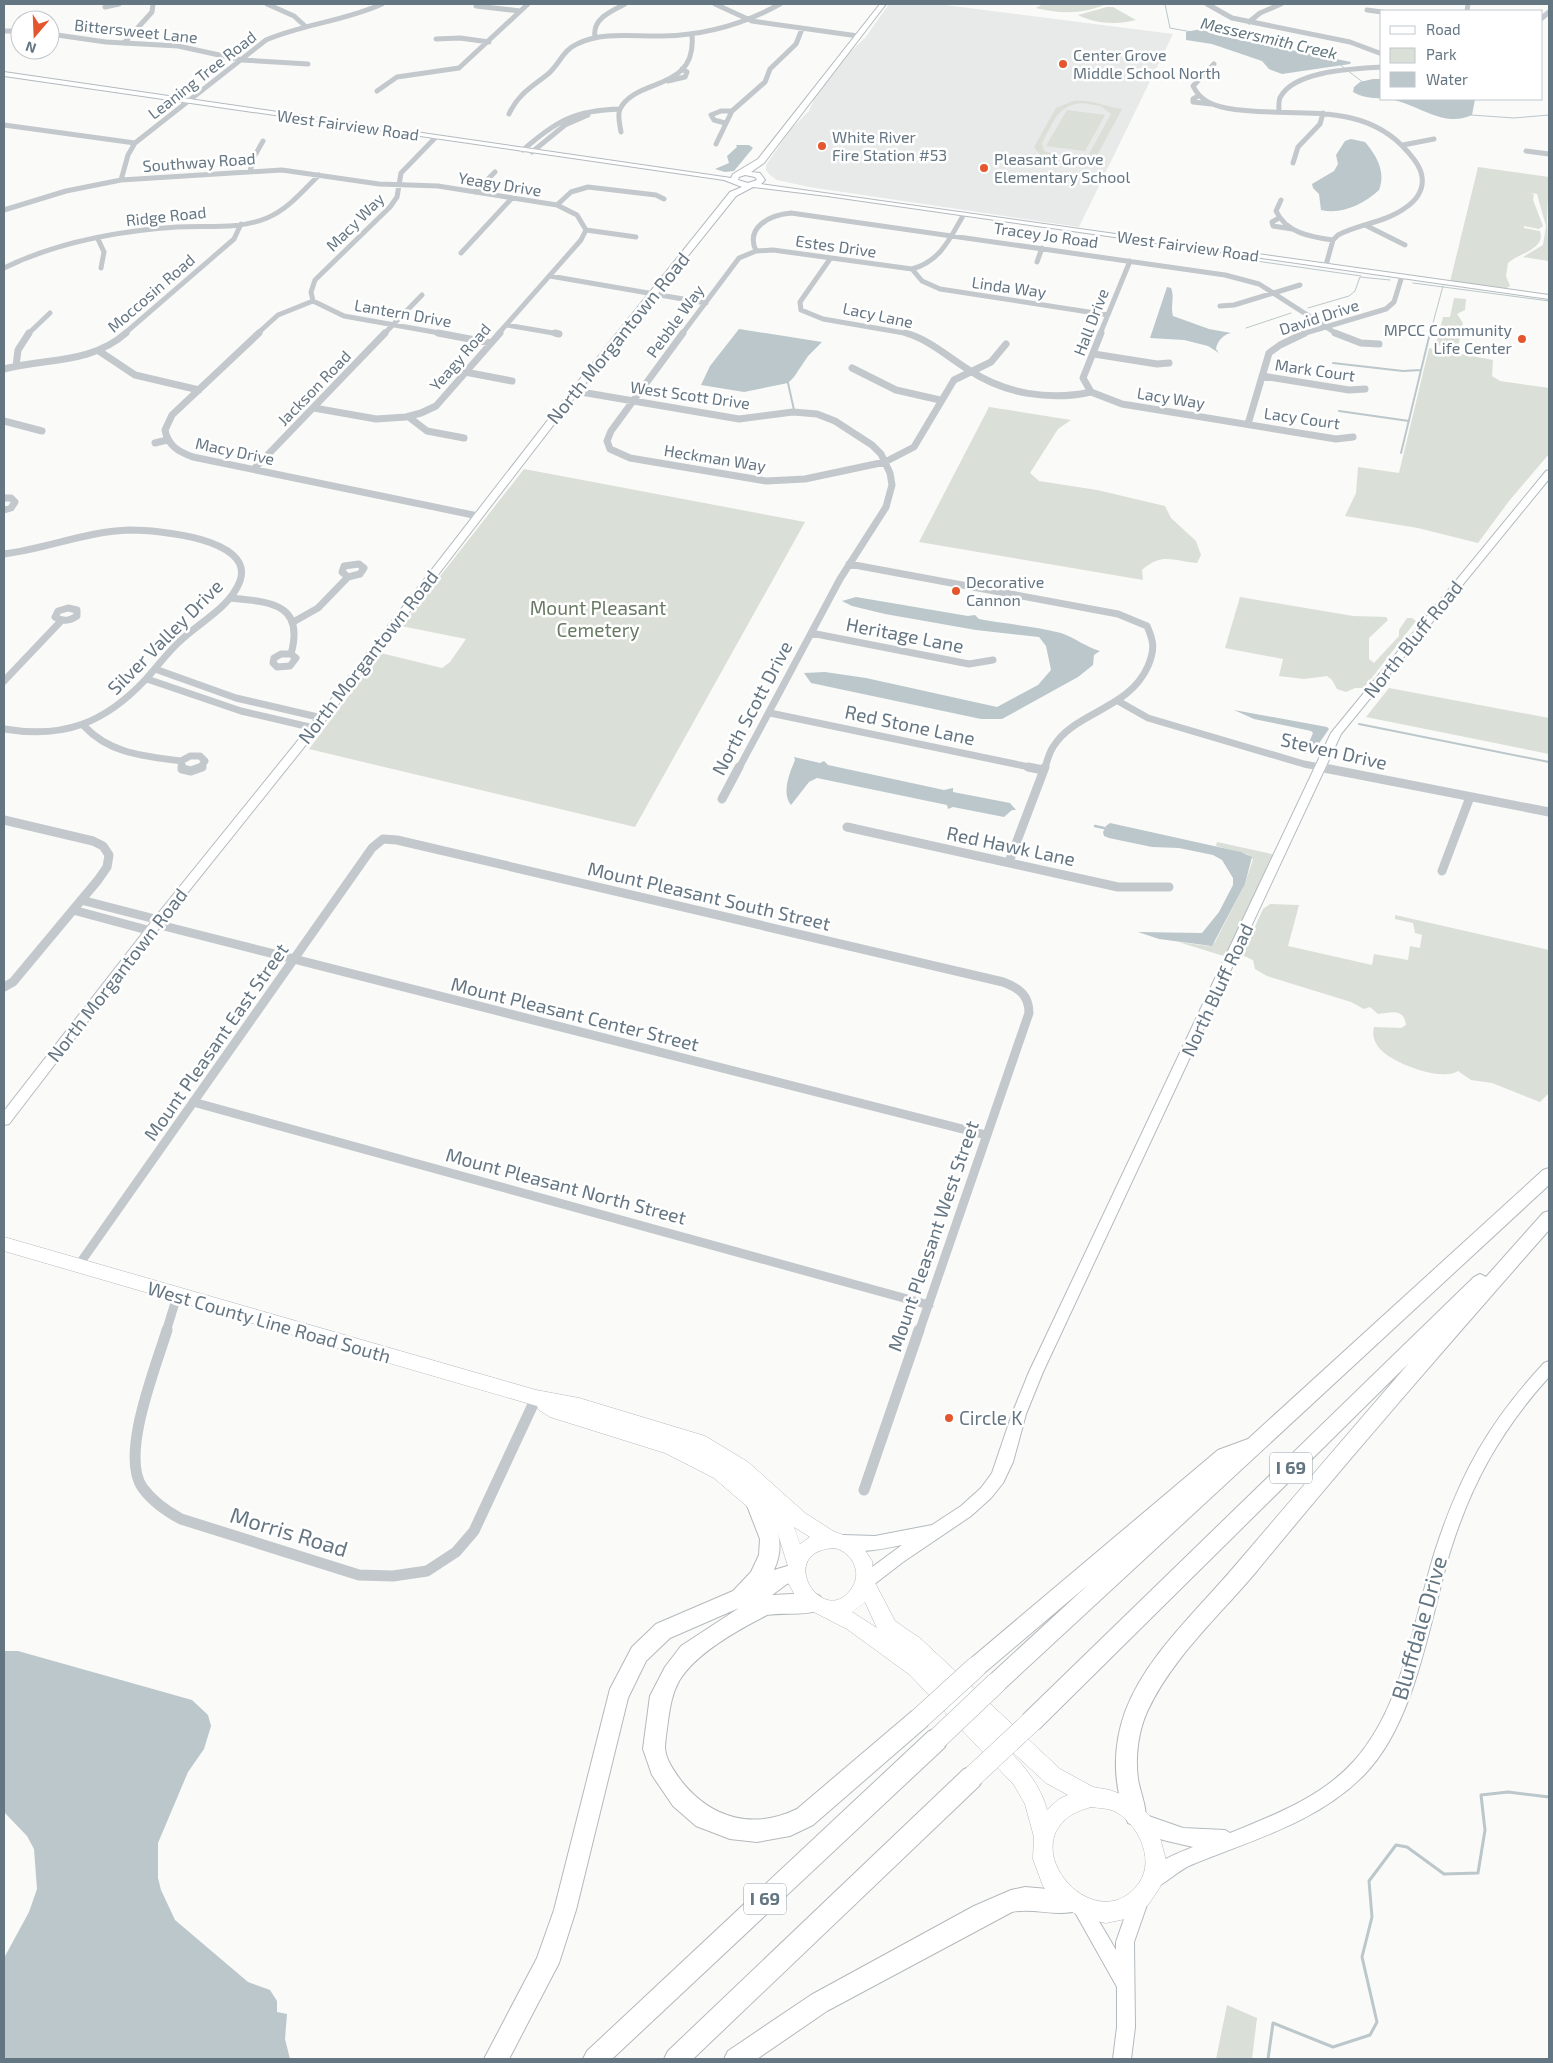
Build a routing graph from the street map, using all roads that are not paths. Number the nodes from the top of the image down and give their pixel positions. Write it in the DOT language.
graph roads {
  1 [pos="119,4"];
  2 [pos="153,4"];
  3 [pos="267,4"];
  4 [pos="382,4"];
  5 [pos="528,4"];
  6 [pos="625,4"];
  7 [pos="715,4"];
  8 [pos="780,4"];
  9 [pos="883,4"];
  10 [pos="1207,4"];
  11 [pos="1281,4"];
  12 [pos="105,6"];
  13 [pos="476,6"];
  14 [pos="1366,10"];
  15 [pos="520,11"];
  16 [pos="1380,12"];
  17 [pos="748,20"];
  18 [pos="1249,22"];
  19 [pos="305,26"];
  20 [pos="802,29"];
  21 [pos="859,34"];
  22 [pos="60,35"];
  23 [pos="692,35"];
  24 [pos="595,37"];
  25 [pos="436,39"];
  26 [pos="489,42"];
  27 [pos="124,43"];
  28 [pos="1380,53"];
  29 [pos="242,60"];
  30 [pos="308,64"];
  31 [pos="1214,64"];
  32 [pos="1380,67"];
  33 [pos="4,74"];
  34 [pos="377,91"];
  35 [pos="189,102"];
  36 [pos="619,111"];
  37 [pos="732,111"];
  38 [pos="1279,111"];
  39 [pos="1323,113"];
  40 [pos="509,114"];
  41 [pos="725,123"];
  42 [pos="4,125"];
  43 [pos="621,132"];
  44 [pos="435,138"];
  45 [pos="1434,139"];
  46 [pos="263,141"];
  47 [pos="135,143"];
  48 [pos="543,143"];
  49 [pos="716,144"];
  50 [pos="1403,145"];
  51 [pos="523,150"];
  52 [pos="1526,151"];
  53 [pos="532,152"];
  54 [pos="1549,154"];
  55 [pos="554,155"];
  56 [pos="762,161"];
  57 [pos="1293,163"];
  58 [pos="250,171"];
  59 [pos="495,172"];
  60 [pos="320,175"];
  61 [pos="760,177"];
  62 [pos="738,178"];
  63 [pos="121,180"];
  64 [pos="399,184"];
  65 [pos="750,185"];
  66 [pos="475,192"];
  67 [pos="733,194"];
  68 [pos="827,194"];
  69 [pos="512,198"];
  70 [pos="664,199"];
  71 [pos="1281,200"];
  72 [pos="557,205"];
  73 [pos="4,210"];
  74 [pos="964,214"];
  75 [pos="1279,218"];
  76 [pos="241,224"];
  77 [pos="1365,225"];
  78 [pos="1293,229"];
  79 [pos="586,230"];
  80 [pos="952,235"];
  81 [pos="636,237"];
  82 [pos="98,239"];
  83 [pos="1333,240"];
  84 [pos="1405,245"];
  85 [pos="1042,248"];
  86 [pos="756,251"];
  87 [pos="461,253"];
  88 [pos="830,259"];
  89 [pos="1130,261"];
  90 [pos="1037,262"];
  91 [pos="1326,265"];
  92 [pos="4,268"];
  93 [pos="101,268"];
  94 [pos="912,269"];
  95 [pos="550,276"];
  96 [pos="1402,276"];
  97 [pos="1300,286"];
  98 [pos="1274,293"];
  99 [pos="422,294"];
  100 [pos="653,294"];
  101 [pos="1549,297"];
  102 [pos="313,301"];
  103 [pos="706,303"];
  104 [pos="1220,306"];
  105 [pos="801,310"];
  106 [pos="794,312"];
  107 [pos="50,313"];
  108 [pos="1108,315"];
  109 [pos="392,325"];
  110 [pos="507,325"];
  111 [pos="1325,328"];
  112 [pos="559,334"];
  113 [pos="491,343"];
  114 [pos="1006,344"];
  115 [pos="1379,344"];
  116 [pos="99,351"];
  117 [pos="1094,354"];
  118 [pos="1169,363"];
  119 [pos="16,366"];
  120 [pos="852,368"];
  121 [pos="4,369"];
  122 [pos="971,371"];
  123 [pos="466,372"];
  124 [pos="1262,376"];
  125 [pos="512,381"];
  126 [pos="199,390"];
  127 [pos="576,390"];
  128 [pos="1365,390"];
  129 [pos="1091,392"];
  130 [pos="940,400"];
  131 [pos="633,402"];
  132 [pos="314,408"];
  133 [pos="410,418"];
  134 [pos="4,421"];
  135 [pos="1248,424"];
  136 [pos="42,431"];
  137 [pos="1353,437"];
  138 [pos="464,438"];
  139 [pos="168,440"];
  140 [pos="155,442"];
  141 [pos="610,449"];
  142 [pos="602,452"];
  143 [pos="885,462"];
  144 [pos="254,469"];
  145 [pos="1549,473"];
  146 [pos="4,498"];
  147 [pos="4,510"];
  148 [pos="478,516"];
  149 [pos="4,554"];
  150 [pos="849,564"];
  151 [pos="348,577"];
  152 [pos="230,598"];
  153 [pos="824,611"];
  154 [pos="61,621"];
  155 [pos="295,621"];
  156 [pos="811,633"];
  157 [pos="291,654"];
  158 [pos="993,660"];
  159 [pos="155,669"];
  160 [pos="146,679"];
  161 [pos="4,681"];
  162 [pos="1118,701"];
  163 [pos="770,712"];
  164 [pos="322,718"];
  165 [pos="84,726"];
  166 [pos="314,728"];
  167 [pos="4,729"];
  168 [pos="181,761"];
  169 [pos="1320,767"];
  170 [pos="1043,770"];
  171 [pos="1470,797"];
  172 [pos="722,799"];
  173 [pos="1549,812"];
  174 [pos="4,820"];
  175 [pos="847,827"];
  176 [pos="383,839"];
  177 [pos="1009,862"];
  178 [pos="1442,871"];
  179 [pos="1169,887"];
  180 [pos="81,900"];
  181 [pos="72,910"];
  182 [pos="155,925"];
  183 [pos="294,960"];
  184 [pos="4,987"];
  185 [pos="1025,994"];
  186 [pos="193,1102"];
  187 [pos="4,1120"];
  188 [pos="986,1135"];
  189 [pos="1549,1175"];
  190 [pos="1549,1214"];
  191 [pos="1549,1218"];
  192 [pos="4,1244"];
  193 [pos="78,1266"];
  194 [pos="177,1296"];
  195 [pos="929,1304"];
  196 [pos="1549,1367"];
  197 [pos="536,1398"];
  198 [pos="1256,1444"];
  199 [pos="864,1490"];
  200 [pos="756,1503"];
  201 [pos="934,1531"];
  202 [pos="836,1541"];
  203 [pos="795,1568"];
  204 [pos="866,1583"];
  205 [pos="737,1599"];
  206 [pos="819,1605"];
  207 [pos="919,1719"];
  208 [pos="1091,1797"];
  209 [pos="1139,1819"];
  210 [pos="1043,1835"];
  211 [pos="1238,1838"];
  212 [pos="1146,1891"];
  213 [pos="1076,1904"];
  214 [pos="1126,1987"];
  215 [pos="496,2059"];
  216 [pos="594,2059"];
  217 [pos="676,2059"];
  218 [pos="736,2059"];
  219 [pos="1122,2059"];
  1 -- 12 [label="street"];
  2 -- 27 [label="street"];
  3 -- 19 [label="street"];
  4 -- 19 [label="street, Leaning Tree Road"];
  5 -- 15 [label="street"];
  6 -- 24 [label="street"];
  7 -- 17 [label="street"];
  8 -- 17 [label="street"];
  9 -- 21 [label="street"];
  10 -- 18 [label="street"];
  11 -- 18 [label="street"];
  13 -- 15 [label="street"];
  14 -- 16 [label="street"];
  15 -- 26 [label="street"];
  17 -- 20 [label="street"];
  17 -- 23 [label="street"];
  18 -- 28 [label="street"];
  19 -- 29 [label="street, Leaning Tree Road"];
  20 -- 21 [label="street"];
  20 -- 37 [label="street"];
  21 -- 56 [label="street"];
  22 -- 27 [label="street, Bittersweet Lane"];
  23 -- 24 [label="street"];
  23 -- 36 [label="street"];
  24 -- 40 [label="street"];
  25 -- 26 [label="street"];
  26 -- 34 [label="street"];
  27 -- 29 [label="street, Bittersweet Lane"];
  29 -- 30 [label="street, Bittersweet Lane"];
  29 -- 35 [label="street, Leaning Tree Road"];
  31 -- 38 [label="street"];
  32 -- 38 [label="street"];
  33 -- 35 [label="street, West Fairview Road"];
  35 -- 44 [label="street, West Fairview Road"];
  35 -- 47 [label="street, Leaning Tree Road"];
  36 -- 43 [label="street"];
  36 -- 48 [label="street"];
  36 -- 51 [label="street"];
  37 -- 41 [label="street"];
  37 -- 41 [label="street"];
  38 -- 39 [label="street"];
  39 -- 50 [label="street"];
  39 -- 57 [label="street"];
  41 -- 49 [label="street"];
  42 -- 47 [label="street"];
  44 -- 51 [label="street, West Fairview Road"];
  44 -- 64 [label="street, Macy Way"];
  45 -- 50 [label="street"];
  46 -- 58 [label="street"];
  47 -- 63 [label="street, Leaning Tree Road"];
  48 -- 53 [label="street"];
  48 -- 55 [label="street"];
  50 -- 77 [label="street"];
  51 -- 53 [label="street, West Fairview Road"];
  52 -- 54 [label="street"];
  53 -- 55 [label="street, West Fairview Road"];
  55 -- 62 [label="street, West Fairview Road"];
  56 -- 61 [label="street"];
  56 -- 62 [label="street"];
  58 -- 60 [label="street, Southway Road"];
  58 -- 63 [label="street, Southway Road"];
  59 -- 66 [label="street"];
  60 -- 64 [label="street, Southway Road"];
  60 -- 76 [label="street, Ridge Road"];
  61 -- 62 [label="street, West Fairview Road"];
  61 -- 65 [label="street, North Morgantown Road"];
  61 -- 68 [label="street, West Fairview Road"];
  62 -- 65 [label="street, West Fairview Road"];
  62 -- 67 [label="street"];
  63 -- 73 [label="street, Southway Road"];
  64 -- 66 [label="street, Yeagy Drive"];
  64 -- 102 [label="street, Macy Way"];
  65 -- 67 [label="street, North Morgantown Road"];
  65 -- 68 [label="street, West Fairview Road"];
  66 -- 69 [label="street, Yeagy Drive"];
  67 -- 100 [label="street, North Morgantown Road"];
  68 -- 74 [label="street, West Fairview Road"];
  69 -- 72 [label="street, Yeagy Drive"];
  69 -- 87 [label="street"];
  70 -- 72 [label="street"];
  71 -- 75 [label="street"];
  72 -- 79 [label="street, Yeagy Drive"];
  74 -- 80 [label="street"];
  74 -- 91 [label="street, West Fairview Road"];
  75 -- 78 [label="street"];
  75 -- 78 [label="street"];
  76 -- 82 [label="street, Ridge Road"];
  76 -- 116 [label="street, Moccosin Road"];
  77 -- 83 [label="street"];
  77 -- 84 [label="street"];
  78 -- 83 [label="street"];
  79 -- 81 [label="street"];
  79 -- 95 [label="street, Yeagy Road"];
  80 -- 85 [label="street, Tracey Jo Road"];
  80 -- 86 [label="street, Tracey Jo Road"];
  80 -- 94 [label="street"];
  82 -- 92 [label="street, Ridge Road"];
  82 -- 93 [label="street"];
  83 -- 91 [label="street"];
  85 -- 89 [label="street, Tracey Jo Road"];
  85 -- 90 [label="street"];
  86 -- 88 [label="street, Estes Drive"];
  86 -- 103 [label="street, Pebble Way"];
  88 -- 94 [label="street, Estes Drive"];
  88 -- 105 [label="street"];
  89 -- 98 [label="street, Tracey Jo Road"];
  89 -- 108 [label="street, Hall Drive"];
  91 -- 96 [label="street, West Fairview Road"];
  94 -- 108 [label="street, Linda Way"];
  95 -- 100 [label="street"];
  95 -- 110 [label="street, Yeagy Road"];
  96 -- 101 [label="street, West Fairview Road"];
  96 -- 111 [label="street, David Drive"];
  97 -- 98 [label="street"];
  98 -- 104 [label="street"];
  98 -- 111 [label="street, Tracey Jo Road"];
  99 -- 109 [label="street, Jackson Road"];
  100 -- 103 [label="street"];
  100 -- 127 [label="street, North Morgantown Road"];
  102 -- 109 [label="street, Lantern Drive"];
  102 -- 126 [label="street, Macy Drive"];
  103 -- 131 [label="street, Pebble Way"];
  105 -- 106 [label="street"];
  105 -- 122 [label="street, Lacy Lane"];
  107 -- 119 [label="street"];
  108 -- 117 [label="street, Hall Drive"];
  109 -- 113 [label="street, Lantern Drive"];
  109 -- 132 [label="street, Jackson Road"];
  110 -- 112 [label="street"];
  110 -- 113 [label="street, Yeagy Road"];
  111 -- 115 [label="street, Tracey Jo Road"];
  111 -- 124 [label="street, David Drive"];
  113 -- 123 [label="street, Yeagy Road"];
  114 -- 122 [label="street"];
  116 -- 119 [label="street, Moccosin Road"];
  116 -- 126 [label="street"];
  117 -- 118 [label="street"];
  117 -- 129 [label="street, Hall Drive"];
  119 -- 121 [label="street, Moccosin Road"];
  120 -- 130 [label="street"];
  122 -- 129 [label="street"];
  122 -- 130 [label="street, Heckman Way"];
  123 -- 125 [label="street"];
  123 -- 133 [label="street, Yeagy Road"];
  124 -- 128 [label="street, Mark Court"];
  124 -- 135 [label="street, David Drive"];
  126 -- 139 [label="street, Macy Drive"];
  127 -- 131 [label="street, West Scott Drive"];
  127 -- 148 [label="street, North Morgantown Road"];
  129 -- 135 [label="street, Lacy Way"];
  130 -- 143 [label="street, Heckman Way"];
  131 -- 141 [label="street, Pebble Way"];
  131 -- 143 [label="street, West Scott Drive"];
  132 -- 133 [label="street, Yeagy Road"];
  132 -- 144 [label="street, Jackson Road"];
  133 -- 138 [label="street"];
  134 -- 136 [label="street"];
  135 -- 137 [label="street, Lacy Court"];
  139 -- 140 [label="street"];
  139 -- 144 [label="street, Macy Drive"];
  141 -- 142 [label="street"];
  141 -- 143 [label="street, Heckman Way"];
  143 -- 150 [label="street, West Scott Drive"];
  144 -- 148 [label="street, Macy Drive"];
  145 -- 169 [label="street, North Bluff Road"];
  146 -- 147 [label="street"];
  148 -- 164 [label="street, North Morgantown Road"];
  149 -- 152 [label="street, Silver Valley Drive"];
  150 -- 153 [label="street, West Scott Drive"];
  150 -- 162 [label="street"];
  151 -- 155 [label="street"];
  152 -- 155 [label="street"];
  152 -- 159 [label="street, Silver Valley Drive"];
  153 -- 156 [label="street, North Scott Drive"];
  154 -- 161 [label="street"];
  155 -- 157 [label="street"];
  156 -- 158 [label="street, Heritage Lane"];
  156 -- 163 [label="street, North Scott Drive"];
  159 -- 160 [label="street, Silver Valley Drive"];
  159 -- 164 [label="street"];
  160 -- 165 [label="street, Silver Valley Drive"];
  160 -- 166 [label="street"];
  162 -- 169 [label="street, Steven Drive"];
  162 -- 170 [label="street"];
  163 -- 170 [label="street, Red Stone Lane"];
  163 -- 172 [label="street, North Scott Drive"];
  164 -- 166 [label="street, North Morgantown Road"];
  165 -- 167 [label="street"];
  165 -- 168 [label="street"];
  166 -- 182 [label="street, North Morgantown Road"];
  169 -- 171 [label="street, Steven Drive"];
  169 -- 201 [label="street, North Bluff Road"];
  170 -- 177 [label="street"];
  171 -- 173 [label="street, Steven Drive"];
  171 -- 178 [label="street"];
  174 -- 180 [label="street"];
  175 -- 177 [label="street, Red Hawk Lane"];
  176 -- 183 [label="street, Mount Pleasant East Street"];
  176 -- 185 [label="street, Mount Pleasant South Street"];
  177 -- 179 [label="street, Red Hawk Lane"];
  180 -- 181 [label="street"];
  180 -- 182 [label="street"];
  181 -- 182 [label="street"];
  181 -- 184 [label="street"];
  182 -- 183 [label="street, Mount Pleasant Center Street"];
  182 -- 187 [label="street, North Morgantown Road"];
  183 -- 186 [label="street, Mount Pleasant East Street"];
  183 -- 188 [label="street, Mount Pleasant Center Street"];
  185 -- 188 [label="street, Mount Pleasant West Street"];
  186 -- 193 [label="street, Mount Pleasant East Street"];
  186 -- 195 [label="street, Mount Pleasant North Street"];
  188 -- 195 [label="street, Mount Pleasant West Street"];
  189 -- 198 [label="highway, I 69"];
  190 -- 217 [label="highway, I 69, bridge"];
  191 -- 209 [label="highway"];
  192 -- 193 [label="main road, West County Line Road South"];
  193 -- 194 [label="main road, West County Line Road South"];
  194 -- 197 [label="main road, West County Line Road South"];
  194 -- 197 [label="street, Morris Road"];
  195 -- 199 [label="street, Mount Pleasant West Street"];
  196 -- 211 [label="street, Bluffdale Drive"];
  197 -- 200 [label="main road, West County Line Road South"];
  197 -- 202 [label="main road, West County Line Road South"];
  198 -- 207 [label="highway, bridge"];
  198 -- 216 [label="highway, I 69, bridge"];
  200 -- 203 [label="main road, West County Line Road South"];
  200 -- 205 [label="highway"];
  201 -- 202 [label="street, North Bluff Road"];
  201 -- 204 [label="street, North Bluff Road"];
  202 -- 203 [label="main road"];
  202 -- 204 [label="main road"];
  203 -- 205 [label="highway"];
  203 -- 206 [label="main road"];
  204 -- 206 [label="main road"];
  204 -- 208 [label="main road"];
  205 -- 215 [label="highway"];
  206 -- 207 [label="highway"];
  206 -- 210 [label="main road"];
  208 -- 209 [label="main road"];
  208 -- 210 [label="main road"];
  209 -- 211 [label="street, Bluffdale Drive"];
  209 -- 212 [label="main road"];
  210 -- 213 [label="main road"];
  211 -- 212 [label="street, Bluffdale Drive"];
  212 -- 213 [label="main road"];
  212 -- 214 [label="street"];
  213 -- 214 [label="street"];
  213 -- 218 [label="highway"];
  214 -- 219 [label="street"];
}
